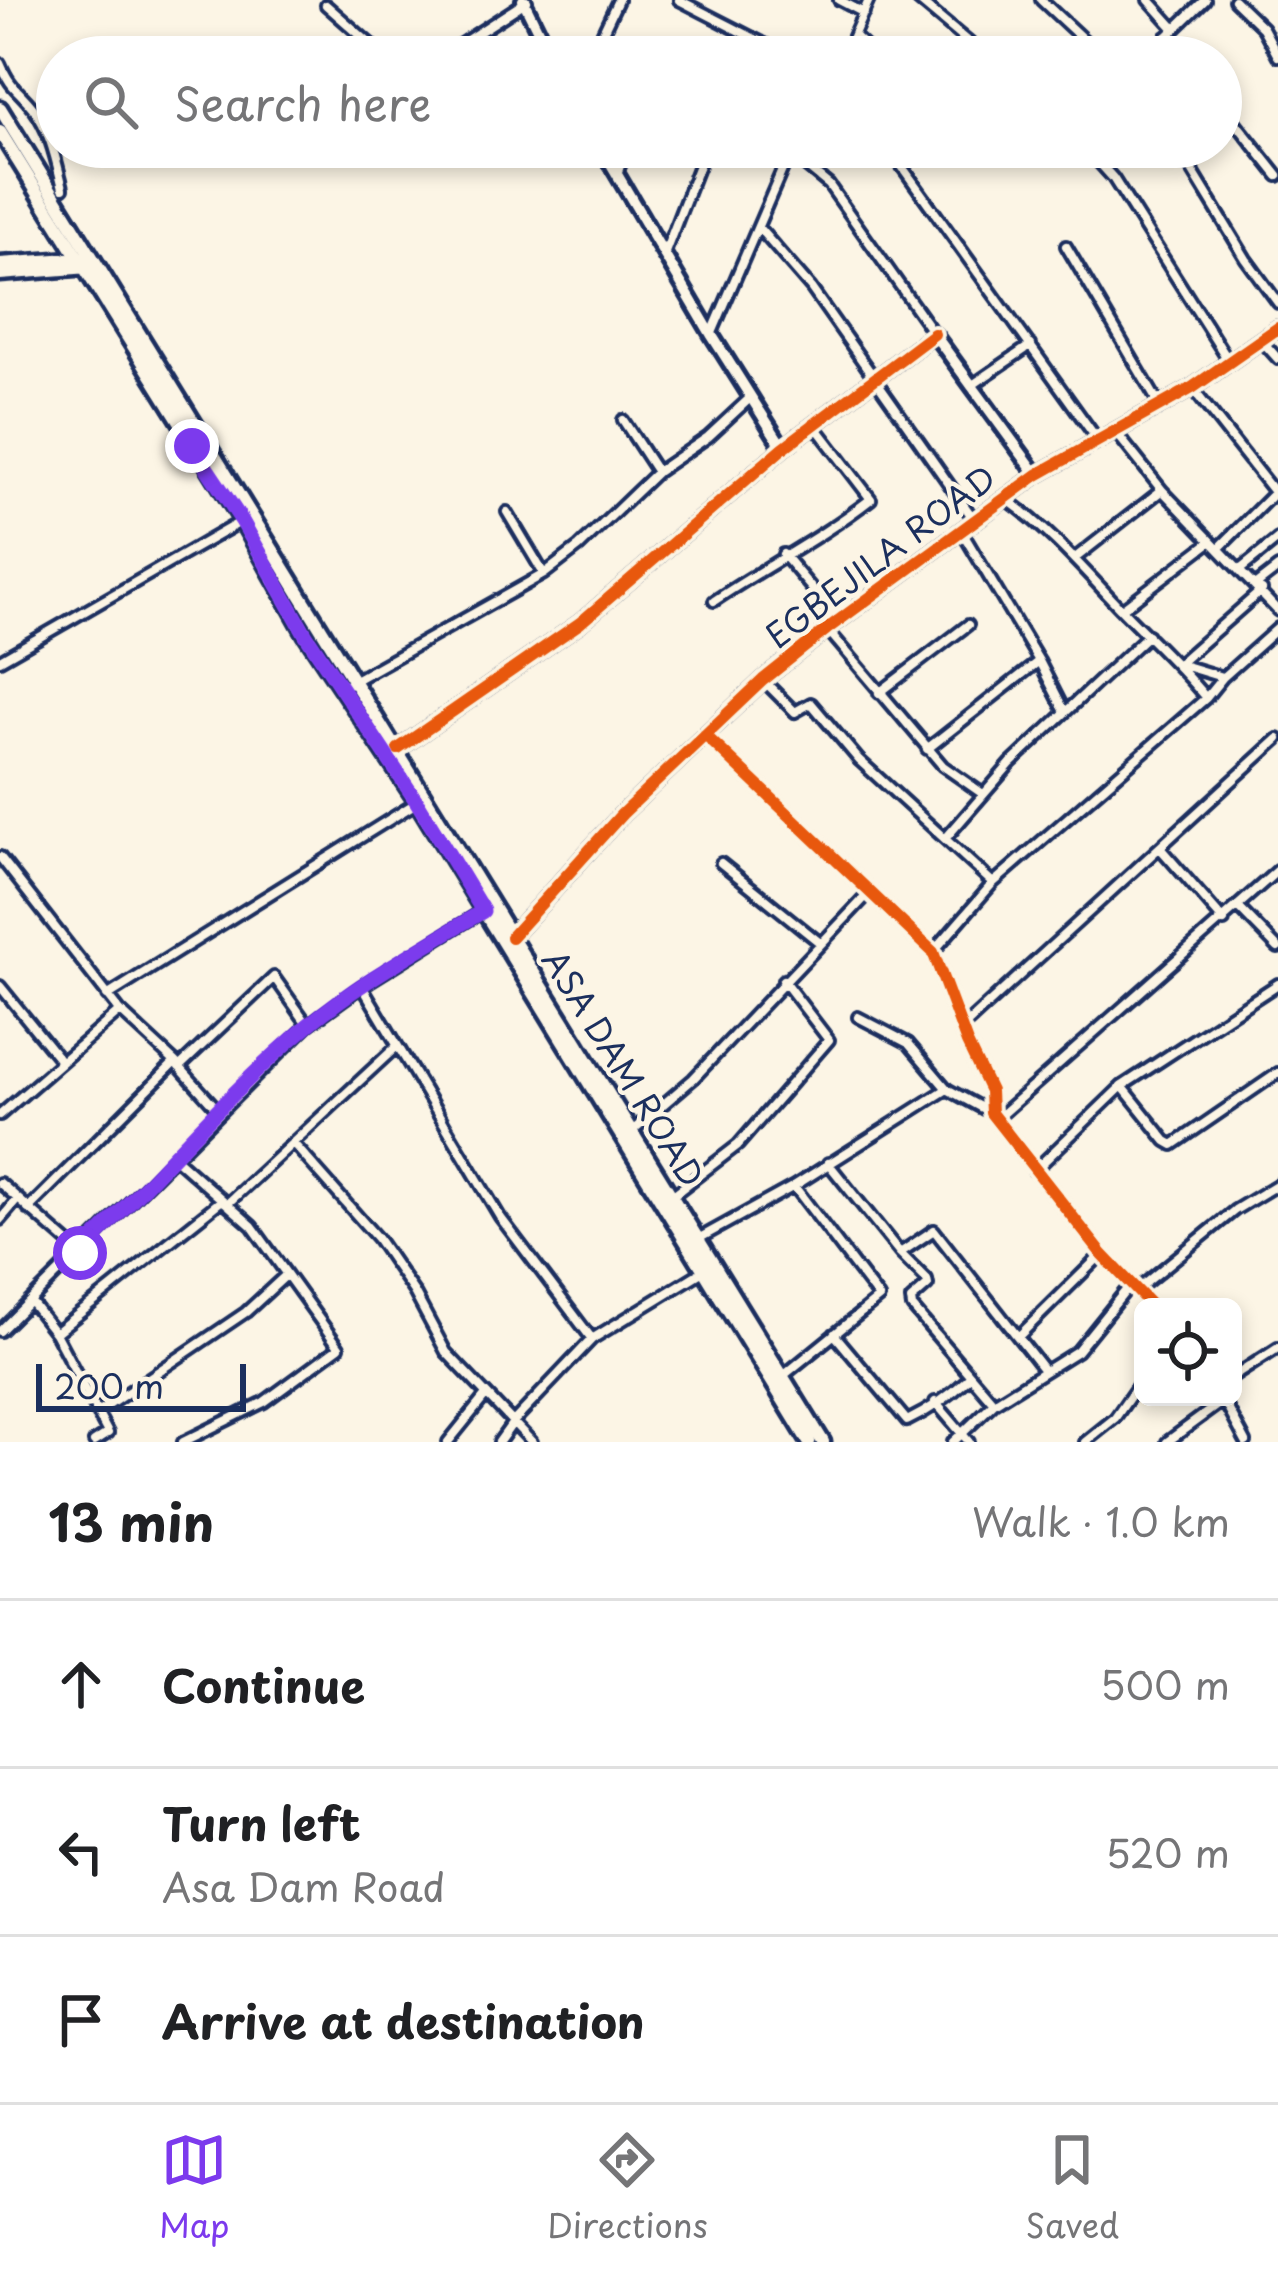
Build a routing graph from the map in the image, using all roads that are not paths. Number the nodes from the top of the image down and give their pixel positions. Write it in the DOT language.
graph roads {
  1 [pos="618,0"];
  2 [pos="679,0"];
  3 [pos="838,0"];
  4 [pos="869,0"];
  5 [pos="918,0"];
  6 [pos="1040,0"];
  7 [pos="1149,0"];
  8 [pos="1205,0"];
  9 [pos="1234,0"];
  10 [pos="525,2"];
  11 [pos="326,5"];
  12 [pos="864,13"];
  13 [pos="1175,29"];
  14 [pos="361,36"];
  15 [pos="473,36"];
  16 [pos="541,36"];
  17 [pos="600,36"];
  18 [pos="749,36"];
  19 [pos="854,36"];
  20 [pos="961,36"];
  21 [pos="1079,36"];
  22 [pos="1167,36"];
  23 [pos="1278,56"];
  24 [pos="0,63"];
  25 [pos="0,108"];
  26 [pos="36,113"];
  27 [pos="1242,131"];
  28 [pos="0,132"];
  29 [pos="59,168"];
  30 [pos="613,168"];
  31 [pos="619,168"];
  32 [pos="698,168"];
  33 [pos="783,168"];
  34 [pos="811,168"];
  35 [pos="903,168"];
  36 [pos="1102,168"];
  37 [pos="1191,168"];
  38 [pos="617,174"];
  39 [pos="1278,176"];
  40 [pos="63,188"];
  41 [pos="758,227"];
  42 [pos="63,235"];
  43 [pos="1066,246"];
  44 [pos="664,255"];
  45 [pos="87,262"];
  46 [pos="0,264"];
  47 [pos="59,265"];
  48 [pos="0,274"];
  49 [pos="93,285"];
  50 [pos="1278,303"];
  51 [pos="1278,328"];
  52 [pos="711,334"];
  53 [pos="934,334"];
  54 [pos="1262,341"];
  55 [pos="1031,345"];
  56 [pos="1278,359"];
  57 [pos="1230,363"];
  58 [pos="875,381"];
  59 [pos="971,386"];
  60 [pos="1192,388"];
  61 [pos="750,398"];
  62 [pos="1159,404"];
  63 [pos="623,420"];
  64 [pos="816,427"];
  65 [pos="1113,429"];
  66 [pos="1097,439"];
  67 [pos="783,448"];
  68 [pos="657,472"];
  69 [pos="1036,475"];
  70 [pos="1162,490"];
  71 [pos="1276,490"];
  72 [pos="1005,498"];
  73 [pos="506,512"];
  74 [pos="242,521"];
  75 [pos="975,521"];
  76 [pos="962,532"];
  77 [pos="1278,539"];
  78 [pos="1215,545"];
  79 [pos="784,554"];
  80 [pos="1075,560"];
  81 [pos="1278,568"];
  82 [pos="1240,569"];
  83 [pos="544,574"];
  84 [pos="1259,588"];
  85 [pos="714,601"];
  86 [pos="1122,609"];
  87 [pos="1278,611"];
  88 [pos="839,621"];
  89 [pos="968,625"];
  90 [pos="1278,628"];
  91 [pos="827,629"];
  92 [pos="1148,635"];
  93 [pos="0,660"];
  94 [pos="1040,661"];
  95 [pos="1178,664"];
  96 [pos="1223,677"];
  97 [pos="763,680"];
  98 [pos="347,684"];
  99 [pos="879,693"];
  100 [pos="1206,698"];
  101 [pos="1065,712"];
  102 [pos="705,735"];
  103 [pos="1278,739"];
  104 [pos="927,748"];
  105 [pos="398,749"];
  106 [pos="983,794"];
  107 [pos="417,802"];
  108 [pos="945,839"];
  109 [pos="1160,848"];
  110 [pos="0,857"];
  111 [pos="721,863"];
  112 [pos="1278,870"];
  113 [pos="992,883"];
  114 [pos="871,891"];
  115 [pos="1239,908"];
  116 [pos="483,911"];
  117 [pos="1224,921"];
  118 [pos="511,938"];
  119 [pos="819,943"];
  120 [pos="1278,947"];
  121 [pos="933,952"];
  122 [pos="783,980"];
  123 [pos="1278,984"];
  124 [pos="0,986"];
  125 [pos="362,986"];
  126 [pos="107,996"];
  127 [pos="120,1012"];
  128 [pos="858,1017"];
  129 [pos="308,1025"];
  130 [pos="962,1028"];
  131 [pos="396,1047"];
  132 [pos="60,1060"];
  133 [pos="177,1065"];
  134 [pos="1278,1073"];
  135 [pos="1122,1086"];
  136 [pos="946,1089"];
  137 [pos="218,1110"];
  138 [pos="1,1112"];
  139 [pos="993,1117"];
  140 [pos="632,1131"];
  141 [pos="293,1143"];
  142 [pos="175,1158"];
  143 [pos="828,1163"];
  144 [pos="1034,1171"];
  145 [pos="0,1183"];
  146 [pos="1278,1184"];
  147 [pos="794,1186"];
  148 [pos="671,1197"];
  149 [pos="18,1199"];
  150 [pos="225,1202"];
  151 [pos="28,1209"];
  152 [pos="0,1220"];
  153 [pos="698,1239"];
  154 [pos="80,1253"];
  155 [pos="900,1253"];
  156 [pos="1102,1254"];
  157 [pos="704,1271"];
  158 [pos="284,1276"];
  159 [pos="1134,1287"];
  160 [pos="1144,1298"];
  161 [pos="31,1302"];
  162 [pos="743,1324"];
  163 [pos="0,1331"];
  164 [pos="55,1333"];
  165 [pos="834,1334"];
  166 [pos="1018,1337"];
  167 [pos="592,1339"];
  168 [pos="1278,1348"];
  169 [pos="1043,1369"];
  170 [pos="1242,1372"];
  171 [pos="783,1376"];
  172 [pos="969,1378"];
  173 [pos="1134,1391"];
  174 [pos="486,1395"];
  175 [pos="935,1402"];
  176 [pos="994,1403"];
  177 [pos="1213,1406"];
  178 [pos="1226,1406"];
  179 [pos="98,1413"];
  180 [pos="514,1421"];
  181 [pos="962,1432"];
  182 [pos="110,1438"];
  183 [pos="94,1442"];
  184 [pos="183,1442"];
  185 [pos="448,1442"];
  186 [pos="499,1442"];
  187 [pos="532,1442"];
  188 [pos="809,1442"];
  189 [pos="823,1442"];
  190 [pos="953,1442"];
  191 [pos="969,1442"];
  192 [pos="1085,1442"];
  193 [pos="1168,1442"];
  194 [pos="1246,1442"];
  1 -- 17 [label="street"];
  2 -- 18 [label="street"];
  3 -- 12 [label="street"];
  4 -- 12 [label="street"];
  5 -- 20 [label="street"];
  6 -- 21 [label="street"];
  7 -- 13 [label="street"];
  8 -- 13 [label="street"];
  9 -- 23 [label="street"];
  10 -- 15 [label="street"];
  10 -- 16 [label="street"];
  11 -- 14 [label="street"];
  12 -- 19 [label="street"];
  13 -- 22 [label="street"];
  24 -- 26 [label="street"];
  25 -- 45 [label="main road, ASA DAM ROAD"];
  27 -- 39 [label="street"];
  28 -- 42 [label="main road, ASA DAM ROAD"];
  29 -- 40 [label="street"];
  30 -- 38 [label="street"];
  31 -- 38 [label="street"];
  32 -- 44 [label="street"];
  33 -- 41 [label="street"];
  34 -- 53 [label="street"];
  35 -- 55 [label="street"];
  36 -- 57 [label="street"];
  37 -- 50 [label="street"];
  38 -- 44 [label="street"];
  41 -- 52 [label="street"];
  41 -- 58 [label="street"];
  42 -- 45 [label="main road, ASA DAM ROAD"];
  42 -- 47 [label="main road"];
  43 -- 62 [label="street"];
  44 -- 52 [label="street"];
  45 -- 47 [label="main road"];
  45 -- 49 [label="main road, ASA DAM ROAD"];
  45 -- 98 [label="main road, ASA DAM ROAD"];
  46 -- 47 [label="main road"];
  47 -- 48 [label="main road"];
  47 -- 49 [label="main road"];
  49 -- 74 [label="main road, ASA DAM ROAD"];
  51 -- 54 [label="street, EGBEJILA ROAD"];
  52 -- 61 [label="street"];
  53 -- 58 [label="street"];
  53 -- 59 [label="street"];
  54 -- 56 [label="street"];
  54 -- 57 [label="street, EGBEJILA ROAD"];
  55 -- 59 [label="street"];
  55 -- 66 [label="street"];
  57 -- 60 [label="street, EGBEJILA ROAD"];
  58 -- 64 [label="street"];
  58 -- 75 [label="street"];
  59 -- 69 [label="street"];
  60 -- 62 [label="street, EGBEJILA ROAD"];
  60 -- 71 [label="street"];
  61 -- 67 [label="street"];
  61 -- 68 [label="street"];
  62 -- 65 [label="street, EGBEJILA ROAD"];
  63 -- 68 [label="street"];
  64 -- 67 [label="street"];
  64 -- 79 [label="street"];
  65 -- 66 [label="street, EGBEJILA ROAD"];
  65 -- 70 [label="street"];
  66 -- 69 [label="street, EGBEJILA ROAD"];
  67 -- 105 [label="street"];
  68 -- 83 [label="street"];
  69 -- 72 [label="street, EGBEJILA ROAD"];
  70 -- 78 [label="street"];
  70 -- 80 [label="street"];
  71 -- 78 [label="street"];
  72 -- 75 [label="street, EGBEJILA ROAD"];
  72 -- 80 [label="street"];
  73 -- 83 [label="street"];
  74 -- 93 [label="street"];
  74 -- 98 [label="main road, ASA DAM ROAD"];
  75 -- 76 [label="street, EGBEJILA ROAD"];
  76 -- 88 [label="street, EGBEJILA ROAD"];
  76 -- 94 [label="street"];
  77 -- 82 [label="street"];
  78 -- 82 [label="street"];
  78 -- 86 [label="street"];
  79 -- 85 [label="street"];
  79 -- 88 [label="street"];
  80 -- 86 [label="street"];
  81 -- 84 [label="street"];
  82 -- 84 [label="street"];
  83 -- 98 [label="street"];
  84 -- 87 [label="street"];
  84 -- 95 [label="street"];
  86 -- 92 [label="street"];
  88 -- 91 [label="street, EGBEJILA ROAD"];
  89 -- 99 [label="street"];
  90 -- 96 [label="street"];
  91 -- 97 [label="street, EGBEJILA ROAD"];
  91 -- 99 [label="street"];
  92 -- 95 [label="street"];
  92 -- 101 [label="street"];
  94 -- 101 [label="street"];
  94 -- 104 [label="street"];
  95 -- 96 [label="street"];
  95 -- 100 [label="street"];
  96 -- 100 [label="street"];
  97 -- 102 [label="street, EGBEJILA ROAD"];
  97 -- 108 [label="street"];
  98 -- 105 [label="main road, ASA DAM ROAD"];
  98 -- 107 [label="main road, ASA DAM ROAD"];
  99 -- 104 [label="street"];
  100 -- 113 [label="street"];
  101 -- 106 [label="street"];
  102 -- 114 [label="street"];
  102 -- 118 [label="street, EGBEJILA ROAD"];
  103 -- 109 [label="street"];
  104 -- 106 [label="street"];
  105 -- 118 [label="main road, ASA DAM ROAD"];
  106 -- 108 [label="street"];
  107 -- 116 [label="main road, ASA DAM ROAD"];
  107 -- 126 [label="street"];
  108 -- 113 [label="street"];
  109 -- 117 [label="street"];
  109 -- 130 [label="street"];
  110 -- 126 [label="street"];
  111 -- 119 [label="street"];
  112 -- 115 [label="street"];
  113 -- 121 [label="street"];
  114 -- 119 [label="street"];
  114 -- 121 [label="street"];
  115 -- 117 [label="street"];
  115 -- 120 [label="street"];
  116 -- 125 [label="street"];
  116 -- 157 [label="main road, ASA DAM ROAD"];
  117 -- 139 [label="street"];
  118 -- 140 [label="main road, ASA DAM ROAD"];
  119 -- 122 [label="street"];
  121 -- 130 [label="street"];
  122 -- 140 [label="street"];
  122 -- 148 [label="street"];
  123 -- 135 [label="street"];
  124 -- 132 [label="street"];
  125 -- 129 [label="street"];
  125 -- 131 [label="street"];
  126 -- 127 [label="street"];
  127 -- 132 [label="street"];
  127 -- 133 [label="street"];
  128 -- 136 [label="street"];
  129 -- 133 [label="street"];
  129 -- 137 [label="street"];
  130 -- 139 [label="street"];
  131 -- 141 [label="street"];
  131 -- 167 [label="street"];
  132 -- 138 [label="street"];
  133 -- 137 [label="street"];
  133 -- 151 [label="street"];
  134 -- 135 [label="street"];
  135 -- 144 [label="street"];
  136 -- 139 [label="street"];
  136 -- 143 [label="street"];
  137 -- 142 [label="street"];
  139 -- 144 [label="street"];
  140 -- 148 [label="main road, ASA DAM ROAD"];
  141 -- 150 [label="street"];
  141 -- 174 [label="street"];
  142 -- 150 [label="street"];
  142 -- 154 [label="street"];
  143 -- 147 [label="street"];
  143 -- 155 [label="street"];
  144 -- 156 [label="street"];
  145 -- 149 [label="street"];
  146 -- 159 [label="street"];
  147 -- 153 [label="street"];
  147 -- 165 [label="street"];
  148 -- 153 [label="main road, ASA DAM ROAD"];
  149 -- 151 [label="street"];
  149 -- 152 [label="street"];
  150 -- 158 [label="street"];
  150 -- 164 [label="street"];
  151 -- 154 [label="street"];
  153 -- 162 [label="main road, ASA DAM ROAD"];
  154 -- 161 [label="street"];
  155 -- 166 [label="street"];
  155 -- 172 [label="street"];
  156 -- 159 [label="street"];
  156 -- 166 [label="street"];
  157 -- 162 [label="main road, ASA DAM ROAD"];
  157 -- 167 [label="street"];
  158 -- 179 [label="street"];
  158 -- 184 [label="street"];
  159 -- 160 [label="street"];
  159 -- 169 [label="street"];
  161 -- 163 [label="street"];
  161 -- 164 [label="street"];
  162 -- 171 [label="main road, ASA DAM ROAD"];
  162 -- 188 [label="main road, ASA DAM ROAD"];
  164 -- 179 [label="street"];
  165 -- 171 [label="street"];
  165 -- 175 [label="street"];
  166 -- 169 [label="street"];
  167 -- 180 [label="street"];
  168 -- 170 [label="street"];
  169 -- 176 [label="street"];
  171 -- 189 [label="main road, ASA DAM ROAD"];
  172 -- 175 [label="street"];
  172 -- 176 [label="street"];
  173 -- 192 [label="street"];
  174 -- 180 [label="street"];
  174 -- 185 [label="street"];
  175 -- 181 [label="street"];
  176 -- 181 [label="street"];
  177 -- 193 [label="street"];
  178 -- 194 [label="street"];
  179 -- 182 [label="street"];
  180 -- 186 [label="street"];
  180 -- 187 [label="street"];
  181 -- 190 [label="street"];
  181 -- 191 [label="street"];
  182 -- 183 [label="street"];
}
